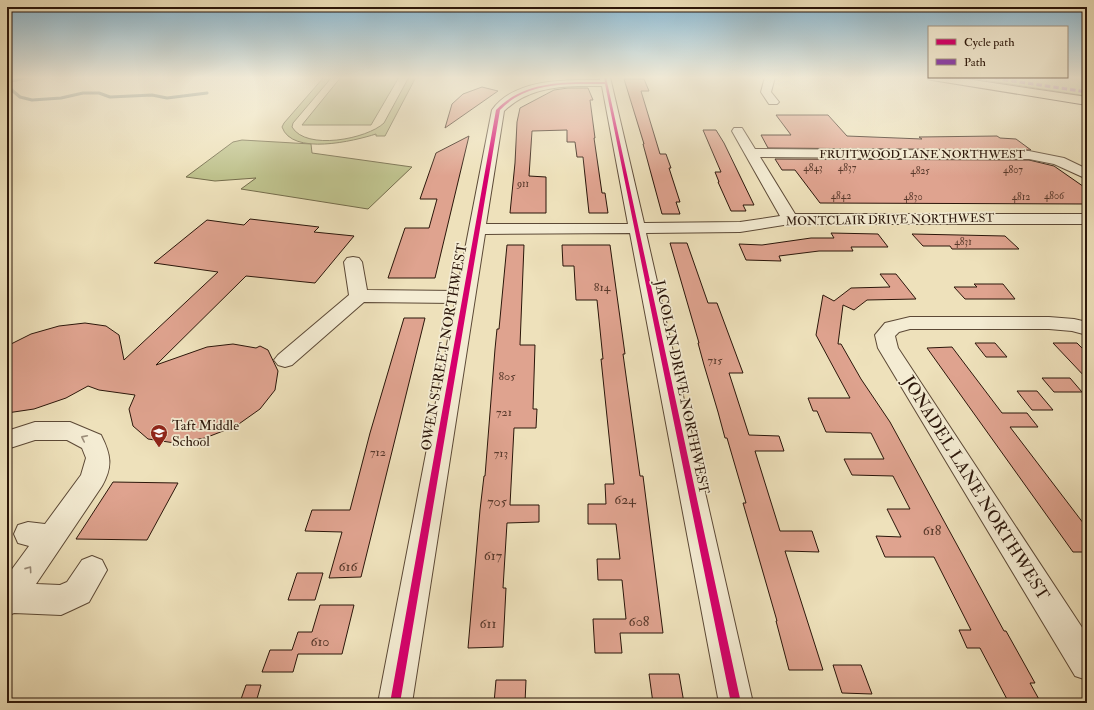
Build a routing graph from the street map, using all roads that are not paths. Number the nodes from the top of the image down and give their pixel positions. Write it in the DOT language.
graph roads {
  1 [pos="498,110"];
  2 [pos="612,110"];
  3 [pos="738,131"];
  4 [pos="752,153"];
  5 [pos="1087,175"];
  6 [pos="790,219"];
  7 [pos="1087,219"];
  8 [pos="637,228"];
  9 [pos="477,229"];
  10 [pos="353,262"];
  11 [pos="359,296"];
  12 [pos="465,297"];
  13 [pos="1087,329"];
  14 [pos="285,360"];
  15 [pos="7,440"];
  16 [pos="92,570"];
  17 [pos="8,599"];
  18 [pos="1087,664"];
  19 [pos="395,703"];
  20 [pos="736,703"];
  1 -- 9 [label="street, OWEN STREET NORTHWEST"];
  2 -- 8 [label="street, JACOLYN DRIVE NORTHWEST"];
  3 -- 4 [label="street"];
  4 -- 5 [label="street, FRUITWOOD LANE NORTHWEST"];
  4 -- 6 [label="street"];
  6 -- 7 [label="street, MONTCLAIR DRIVE NORTHWEST"];
  6 -- 8 [label="street, MONTCLAIR DRIVE NORTHWEST"];
  8 -- 9 [label="street, MONTCLAIR DRIVE NORTHWEST"];
  8 -- 20 [label="street, JACOLYN DRIVE NORTHWEST"];
  9 -- 12 [label="street, OWEN STREET NORTHWEST"];
  10 -- 11 [label="street"];
  11 -- 12 [label="street"];
  11 -- 14 [label="street"];
  12 -- 19 [label="street, OWEN STREET NORTHWEST"];
  13 -- 18 [label="street, JONADEL LANE NORTHWEST"];
  17 -- 15 [label="street, one-way"];
  16 -- 17 [label="street"];
}
